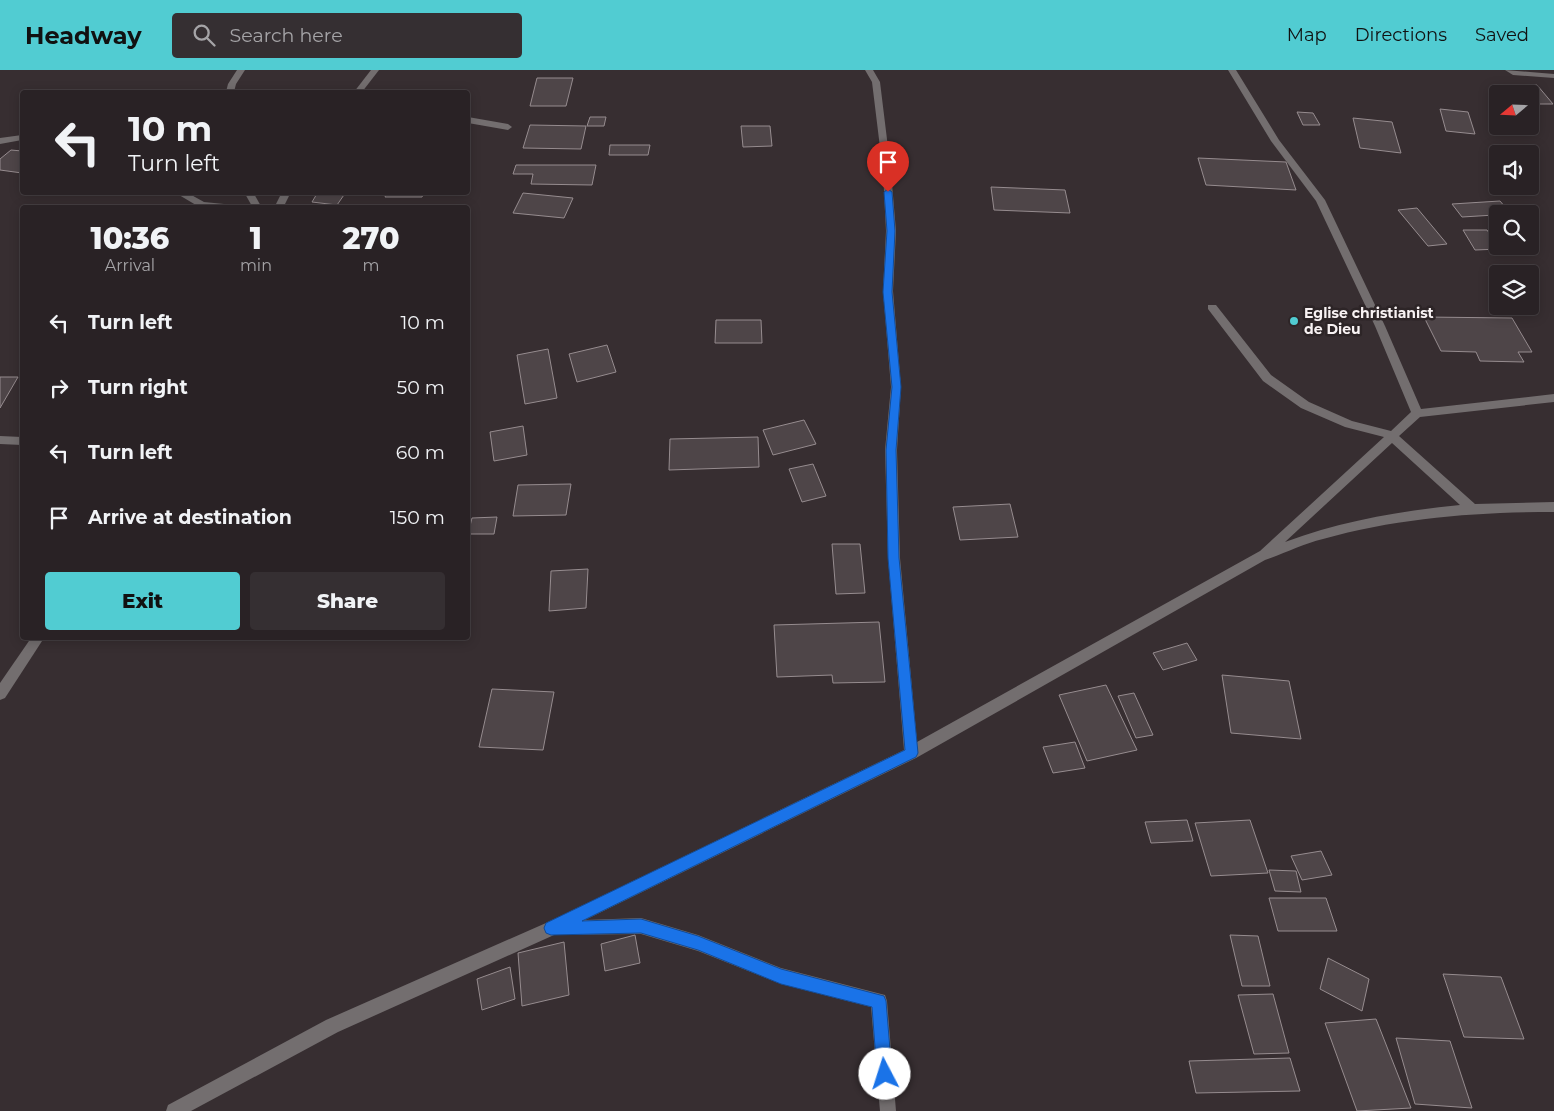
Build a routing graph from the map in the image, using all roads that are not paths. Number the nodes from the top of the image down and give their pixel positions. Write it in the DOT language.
graph roads {
  1 [pos="240,70"];
  2 [pos="375,70"];
  3 [pos="869,70"];
  4 [pos="1232,70"];
  5 [pos="1509,70"];
  6 [pos="1554,76"];
  7 [pos="230,90"];
  8 [pos="360,90"];
  9 [pos="470,120"];
  10 [pos="508,127"];
  11 [pos="20,138"];
  12 [pos="0,141"];
  13 [pos="184,195"];
  14 [pos="202,205"];
  15 [pos="1212,307"];
  16 [pos="1554,398"];
  17 [pos="1417,413"];
  18 [pos="1391,435"];
  19 [pos="0,440"];
  20 [pos="20,441"];
  21 [pos="1554,508"];
  22 [pos="1472,510"];
  23 [pos="1262,556"];
  24 [pos="37,640"];
  25 [pos="0,694"];
  26 [pos="911,753"];
  27 [pos="551,928"];
  28 [pos="174,1111"];
  29 [pos="888,1111"];
  1 -- 7 [label="street"];
  2 -- 8 [label="street"];
  3 -- 26 [label="street"];
  4 -- 17 [label="street"];
  5 -- 6 [label="street"];
  9 -- 10 [label="street"];
  11 -- 12 [label="street"];
  13 -- 14 [label="street"];
  15 -- 18 [label="street"];
  16 -- 17 [label="street"];
  17 -- 18 [label="street"];
  18 -- 22 [label="street"];
  18 -- 23 [label="street"];
  19 -- 20 [label="street"];
  21 -- 22 [label="street"];
  22 -- 23 [label="street"];
  23 -- 26 [label="street"];
  24 -- 25 [label="street"];
  26 -- 27 [label="street"];
  27 -- 28 [label="street"];
  27 -- 29 [label="street"];
}
